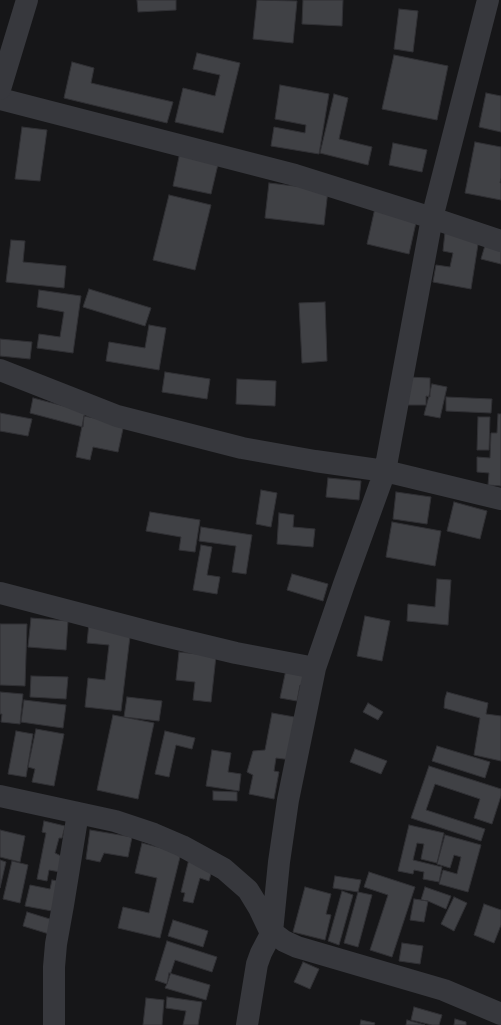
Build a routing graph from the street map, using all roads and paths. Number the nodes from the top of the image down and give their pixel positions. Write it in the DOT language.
graph roads {
  1 [pos="27,0"];
  2 [pos="488,0"];
  3 [pos="0,89"];
  4 [pos="0,99"];
  5 [pos="432,218"];
  6 [pos="501,242"];
  7 [pos="0,370"];
  8 [pos="385,471"];
  9 [pos="501,499"];
  10 [pos="0,593"];
  11 [pos="315,668"];
  12 [pos="0,796"];
  13 [pos="78,812"];
  14 [pos="272,932"];
  15 [pos="501,1014"];
  16 [pos="54,1025"];
  17 [pos="247,1025"];
  1 -- 3 [label="street"];
  2 -- 5 [label="street"];
  4 -- 5 [label="street"];
  5 -- 6 [label="street"];
  5 -- 8 [label="street"];
  7 -- 8 [label="street"];
  8 -- 9 [label="street"];
  8 -- 11 [label="street"];
  10 -- 11 [label="street"];
  11 -- 14 [label="street"];
  12 -- 13 [label="street"];
  13 -- 14 [label="street"];
  13 -- 16 [label="street"];
  14 -- 15 [label="street"];
  14 -- 17 [label="street"];
}
